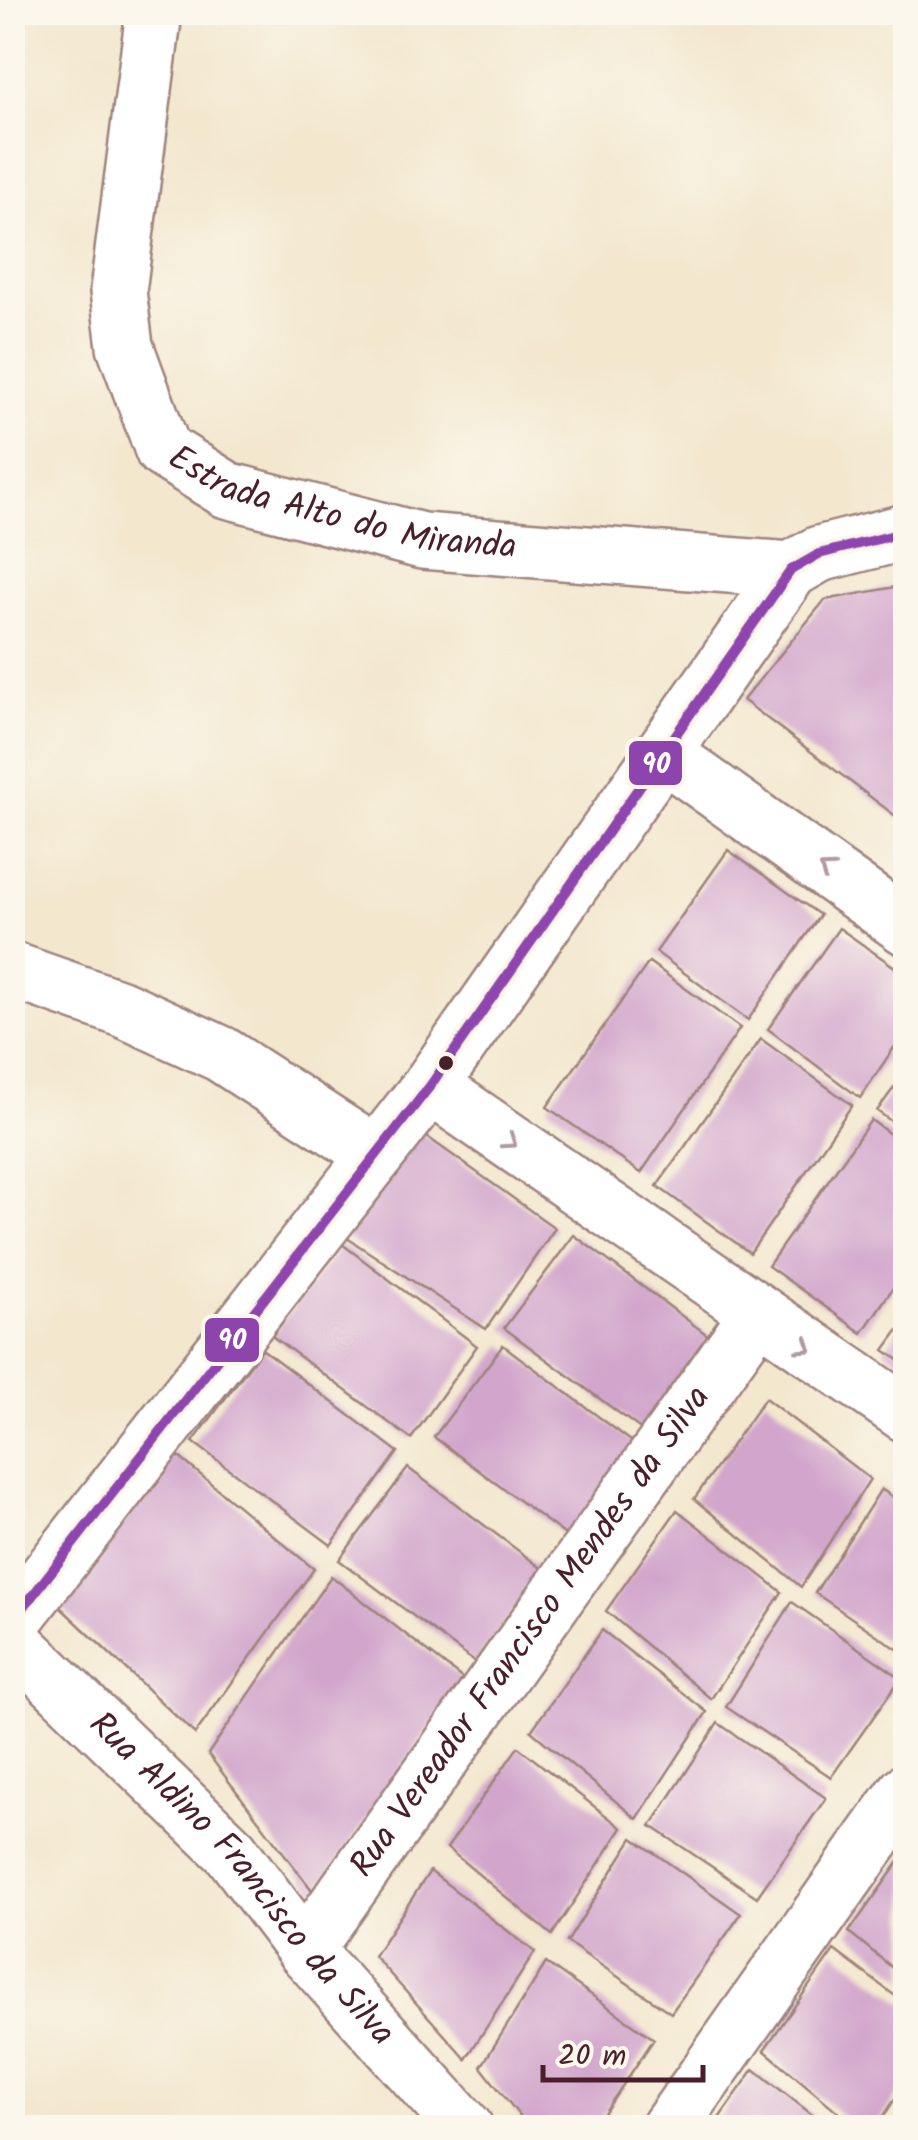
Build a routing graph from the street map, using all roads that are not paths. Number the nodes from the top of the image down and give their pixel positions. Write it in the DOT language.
graph roads {
  1 [pos="154,12"];
  2 [pos="906,532"];
  3 [pos="792,576"];
  4 [pos="663,753"];
  5 [pos="906,928"];
  6 [pos="12,970"];
  7 [pos="430,1086"];
  8 [pos="375,1154"];
  9 [pos="757,1315"];
  10 [pos="906,1414"];
  11 [pos="12,1622"];
  12 [pos="12,1640"];
  13 [pos="906,1792"];
  14 [pos="305,1950"];
  15 [pos="465,2128"];
  16 [pos="669,2128"];
  1 -- 3 [label="street, Estrada Alto do Miranda"];
  2 -- 3 [label="street, Estrada Alto do Miranda"];
  3 -- 4 [label="street"];
  5 -- 4 [label="street, one-way"];
  4 -- 7 [label="street"];
  6 -- 8 [label="street"];
  7 -- 8 [label="street"];
  7 -- 9 [label="street, one-way"];
  8 -- 11 [label="street"];
  9 -- 10 [label="street, one-way"];
  9 -- 14 [label="street, Rua Vereador Francisco Mendes da Silva"];
  12 -- 14 [label="street, Rua Aldino Francisco da Silva"];
  13 -- 16 [label="street"];
  14 -- 15 [label="street, Rua Aldino Francisco da Silva"];
}
